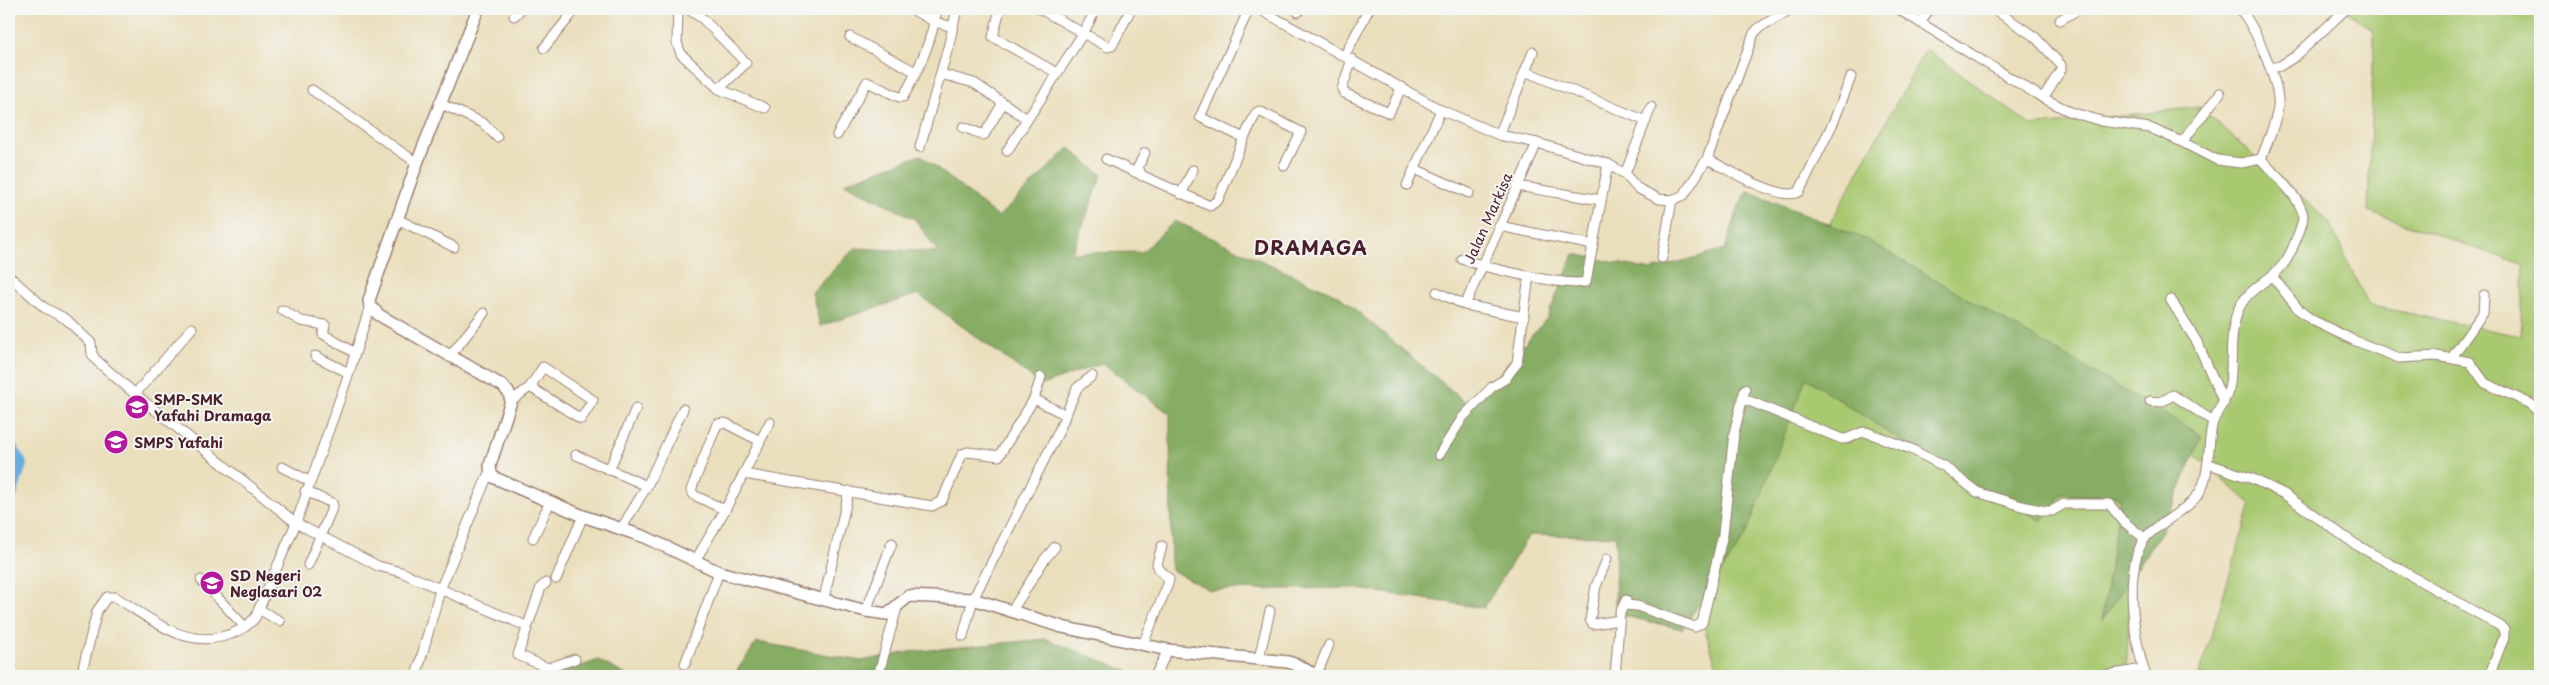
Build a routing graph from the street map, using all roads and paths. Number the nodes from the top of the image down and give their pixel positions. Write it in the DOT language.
graph roads {
  1 [pos="478,9"];
  2 [pos="521,9"];
  3 [pos="576,9"];
  4 [pos="678,9"];
  5 [pos="688,9"];
  6 [pos="911,9"];
  7 [pos="937,9"];
  8 [pos="957,9"];
  9 [pos="1000,9"];
  10 [pos="1040,9"];
  11 [pos="1096,9"];
  12 [pos="1131,9"];
  13 [pos="1249,9"];
  14 [pos="1258,9"];
  15 [pos="1369,9"];
  16 [pos="1791,9"];
  17 [pos="1898,9"];
  18 [pos="1930,9"];
  19 [pos="1994,9"];
  20 [pos="2078,9"];
  21 [pos="2240,9"];
  22 [pos="2346,9"];
  23 [pos="1051,11"];
  24 [pos="1274,12"];
  25 [pos="514,16"];
  26 [pos="2060,20"];
  27 [pos="935,22"];
  28 [pos="1920,22"];
  29 [pos="953,27"];
  30 [pos="1084,32"];
  31 [pos="850,37"];
  32 [pos="544,48"];
  33 [pos="1533,52"];
  34 [pos="1349,57"];
  35 [pos="2271,68"];
  36 [pos="916,72"];
  37 [pos="1057,72"];
  38 [pos="1527,72"];
  39 [pos="941,74"];
  40 [pos="1851,78"];
  41 [pos="1402,87"];
  42 [pos="719,89"];
  43 [pos="312,90"];
  44 [pos="2220,93"];
  45 [pos="2043,98"];
  46 [pos="439,103"];
  47 [pos="1003,103"];
  48 [pos="1651,107"];
  49 [pos="765,108"];
  50 [pos="1441,110"];
  51 [pos="1027,119"];
  52 [pos="1646,121"];
  53 [pos="963,127"];
  54 [pos="837,135"];
  55 [pos="1499,135"];
  56 [pos="497,137"];
  57 [pos="1244,138"];
  58 [pos="2182,142"];
  59 [pos="1537,143"];
  60 [pos="920,147"];
  61 [pos="1007,151"];
  62 [pos="1145,153"];
  63 [pos="1106,159"];
  64 [pos="1708,159"];
  65 [pos="2261,159"];
  66 [pos="416,164"];
  67 [pos="1608,164"];
  68 [pos="1284,166"];
  69 [pos="1415,169"];
  70 [pos="1193,170"];
  71 [pos="1626,174"];
  72 [pos="1142,176"];
  73 [pos="1407,185"];
  74 [pos="1517,186"];
  75 [pos="1469,193"];
  76 [pos="1181,194"];
  77 [pos="1601,200"];
  78 [pos="1672,200"];
  79 [pos="398,219"];
  80 [pos="1500,226"];
  81 [pos="1593,245"];
  82 [pos="454,247"];
  83 [pos="1662,258"];
  84 [pos="1462,259"];
  85 [pos="1481,267"];
  86 [pos="9,276"];
  87 [pos="1529,276"];
  88 [pos="2272,276"];
  89 [pos="1437,292"];
  90 [pos="2484,295"];
  91 [pos="2170,299"];
  92 [pos="1464,305"];
  93 [pos="370,306"];
  94 [pos="282,310"];
  95 [pos="484,313"];
  96 [pos="1524,317"];
  97 [pos="192,328"];
  98 [pos="355,353"];
  99 [pos="316,356"];
  100 [pos="449,357"];
  101 [pos="2452,357"];
  102 [pos="349,373"];
  103 [pos="1092,376"];
  104 [pos="1041,377"];
  105 [pos="530,387"];
  106 [pos="135,394"];
  107 [pos="1034,399"];
  108 [pos="510,401"];
  109 [pos="2150,401"];
  110 [pos="2224,403"];
  111 [pos="636,408"];
  112 [pos="683,409"];
  113 [pos="1066,415"];
  114 [pos="2540,415"];
  115 [pos="770,422"];
  116 [pos="2213,422"];
  117 [pos="760,441"];
  118 [pos="576,455"];
  119 [pos="1439,455"];
  120 [pos="2209,464"];
  121 [pos="282,467"];
  122 [pos="490,470"];
  123 [pos="609,470"];
  124 [pos="744,474"];
  125 [pos="309,481"];
  126 [pos="646,486"];
  127 [pos="306,491"];
  128 [pos="848,492"];
  129 [pos="550,502"];
  130 [pos="725,510"];
  131 [pos="582,516"];
  132 [pos="296,523"];
  133 [pos="621,528"];
  134 [pos="319,536"];
  135 [pos="533,538"];
  136 [pos="2144,538"];
  137 [pos="892,543"];
  138 [pos="1162,546"];
  139 [pos="1055,547"];
  140 [pos="1607,559"];
  141 [pos="694,561"];
  142 [pos="308,565"];
  143 [pos="719,572"];
  144 [pos="556,579"];
  145 [pos="201,580"];
  146 [pos="546,583"];
  147 [pos="440,590"];
  148 [pos="824,598"];
  149 [pos="973,600"];
  150 [pos="898,604"];
  151 [pos="260,610"];
  152 [pos="866,611"];
  153 [pos="1270,611"];
  154 [pos="1010,612"];
  155 [pos="1620,620"];
  156 [pos="280,621"];
  157 [pos="526,626"];
  158 [pos="245,627"];
  159 [pos="963,636"];
  160 [pos="1143,644"];
  161 [pos="1330,645"];
  162 [pos="1168,650"];
  163 [pos="1259,658"];
  164 [pos="575,659"];
  165 [pos="684,664"];
  166 [pos="417,673"];
  167 [pos="2144,673"];
  168 [pos="81,676"];
  169 [pos="878,676"];
  170 [pos="1155,676"];
  171 [pos="1316,676"];
  172 [pos="1616,676"];
  173 [pos="2101,676"];
  174 [pos="2489,676"];
  1 -- 46 [label="street"];
  2 -- 25 [label="street"];
  3 -- 32 [label="street"];
  4 -- 42 [label="street"];
  5 -- 42 [label="street"];
  6 -- 27 [label="street"];
  7 -- 27 [label="street"];
  8 -- 29 [label="street"];
  9 -- 37 [label="street"];
  10 -- 23 [label="street"];
  11 -- 30 [label="street"];
  12 -- 30 [label="street"];
  13 -- 57 [label="street"];
  14 -- 24 [label="street"];
  15 -- 34 [label="street"];
  16 -- 64 [label="street"];
  17 -- 28 [label="street"];
  18 -- 28 [label="street"];
  19 -- 45 [label="street"];
  20 -- 26 [label="street"];
  21 -- 35 [label="street"];
  22 -- 35 [label="street"];
  23 -- 30 [label="street"];
  24 -- 34 [label="street"];
  27 -- 29 [label="street"];
  27 -- 36 [label="street"];
  28 -- 45 [label="street"];
  29 -- 39 [label="street"];
  30 -- 37 [label="street"];
  31 -- 36 [label="street"];
  33 -- 38 [label="street"];
  34 -- 41 [label="street"];
  34 -- 41 [label="street"];
  35 -- 65 [label="street"];
  36 -- 54 [label="street"];
  37 -- 51 [label="street"];
  38 -- 52 [label="street"];
  38 -- 55 [label="street"];
  39 -- 47 [label="street"];
  39 -- 60 [label="street"];
  40 -- 64 [label="street"];
  41 -- 50 [label="street"];
  42 -- 49 [label="street"];
  43 -- 66 [label="street"];
  44 -- 58 [label="street"];
  45 -- 58 [label="street"];
  46 -- 56 [label="street"];
  46 -- 66 [label="street"];
  47 -- 51 [label="street"];
  47 -- 53 [label="street"];
  48 -- 52 [label="street"];
  50 -- 55 [label="street"];
  50 -- 69 [label="street"];
  51 -- 61 [label="street"];
  52 -- 71 [label="street"];
  55 -- 59 [label="street"];
  57 -- 68 [label="street"];
  57 -- 76 [label="street"];
  58 -- 65 [label="street"];
  59 -- 67 [label="street"];
  59 -- 74 [label="street, Jalan Markisa"];
  62 -- 72 [label="street"];
  63 -- 72 [label="street"];
  64 -- 78 [label="street"];
  65 -- 88 [label="street"];
  66 -- 79 [label="street"];
  67 -- 71 [label="street"];
  67 -- 77 [label="street"];
  69 -- 73 [label="street"];
  69 -- 75 [label="street"];
  70 -- 76 [label="street"];
  71 -- 78 [label="street"];
  72 -- 76 [label="street"];
  74 -- 77 [label="street"];
  74 -- 80 [label="street, Jalan Markisa"];
  77 -- 81 [label="street"];
  78 -- 83 [label="street"];
  79 -- 82 [label="street"];
  79 -- 93 [label="street"];
  80 -- 81 [label="street"];
  80 -- 85 [label="street, Jalan Markisa"];
  81 -- 87 [label="street"];
  84 -- 85 [label="street"];
  85 -- 87 [label="street"];
  85 -- 92 [label="street, Jalan Markisa"];
  86 -- 106 [label="street"];
  87 -- 96 [label="street"];
  88 -- 101 [label="street"];
  88 -- 110 [label="street"];
  89 -- 92 [label="street"];
  90 -- 101 [label="street"];
  91 -- 110 [label="street"];
  92 -- 96 [label="street"];
  93 -- 98 [label="street"];
  93 -- 100 [label="street"];
  94 -- 98 [label="street"];
  95 -- 100 [label="street"];
  96 -- 119 [label="street"];
  97 -- 106 [label="street"];
  98 -- 102 [label="street"];
  99 -- 102 [label="street"];
  100 -- 108 [label="street"];
  101 -- 114 [label="street"];
  102 -- 125 [label="street"];
  103 -- 113 [label="street"];
  104 -- 107 [label="street"];
  105 -- 105 [label="street"];
  105 -- 108 [label="street"];
  106 -- 132 [label="street"];
  107 -- 113 [label="street"];
  107 -- 128 [label="street"];
  108 -- 122 [label="street"];
  109 -- 116 [label="street"];
  110 -- 116 [label="street"];
  111 -- 123 [label="street"];
  112 -- 126 [label="street"];
  113 -- 149 [label="street"];
  115 -- 117 [label="street"];
  116 -- 120 [label="street"];
  117 -- 124 [label="street"];
  117 -- 130 [label="street"];
  118 -- 123 [label="street"];
  120 -- 136 [label="street"];
  120 -- 174 [label="street"];
  121 -- 125 [label="street"];
  122 -- 129 [label="street"];
  122 -- 147 [label="street"];
  123 -- 126 [label="street"];
  124 -- 128 [label="street"];
  124 -- 130 [label="street"];
  125 -- 127 [label="street"];
  126 -- 133 [label="street"];
  127 -- 132 [label="street"];
  127 -- 134 [label="street"];
  128 -- 148 [label="street"];
  129 -- 131 [label="street"];
  129 -- 135 [label="street"];
  130 -- 141 [label="street"];
  131 -- 133 [label="street"];
  131 -- 144 [label="street"];
  132 -- 134 [label="street"];
  132 -- 151 [label="street"];
  133 -- 141 [label="street"];
  134 -- 142 [label="street"];
  134 -- 147 [label="street"];
  136 -- 155 [label="street"];
  136 -- 167 [label="street"];
  137 -- 152 [label="street"];
  138 -- 160 [label="street"];
  139 -- 154 [label="street"];
  140 -- 155 [label="street"];
  141 -- 143 [label="street"];
  143 -- 148 [label="street"];
  143 -- 165 [label="street"];
  145 -- 158 [label="street"];
  146 -- 157 [label="street"];
  147 -- 157 [label="street"];
  147 -- 166 [label="street"];
  148 -- 152 [label="street"];
  149 -- 150 [label="street"];
  149 -- 154 [label="street"];
  149 -- 159 [label="street"];
  150 -- 152 [label="street"];
  150 -- 169 [label="street"];
  151 -- 156 [label="street"];
  151 -- 158 [label="street"];
  153 -- 163 [label="street"];
  154 -- 160 [label="street"];
  155 -- 172 [label="street"];
  157 -- 164 [label="street"];
  158 -- 168 [label="street"];
  160 -- 162 [label="street"];
  161 -- 171 [label="street"];
  162 -- 163 [label="street"];
  162 -- 170 [label="street"];
  163 -- 171 [label="street"];
  167 -- 173 [label="street"];
}
